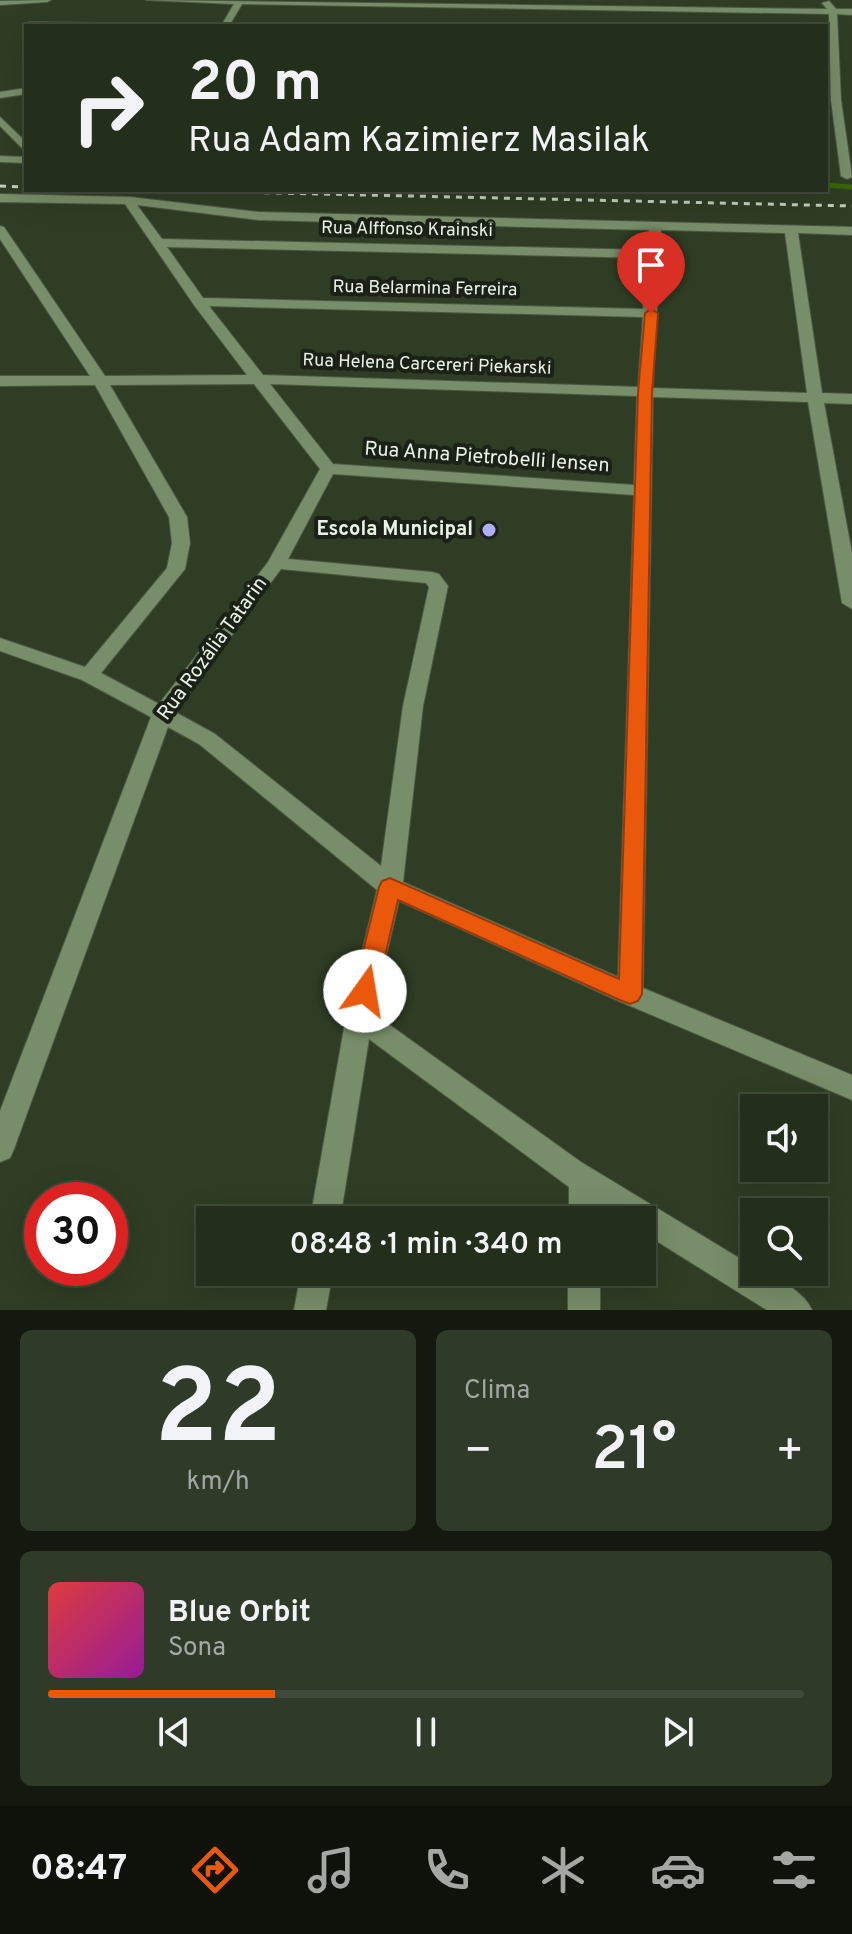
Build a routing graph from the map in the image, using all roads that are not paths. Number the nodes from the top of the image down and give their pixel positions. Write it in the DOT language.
graph roads {
  1 [pos="47,0"];
  2 [pos="150,0"];
  3 [pos="726,0"];
  4 [pos="823,0"];
  5 [pos="240,1"];
  6 [pos="330,1"];
  7 [pos="1,2"];
  8 [pos="422,2"];
  9 [pos="514,3"];
  10 [pos="637,8"];
  11 [pos="11,10"];
  12 [pos="833,11"];
  13 [pos="852,12"];
  14 [pos="733,14"];
  15 [pos="419,15"];
  16 [pos="20,17"];
  17 [pos="29,24"];
  18 [pos="226,24"];
  19 [pos="24,91"];
  20 [pos="0,95"];
  21 [pos="831,100"];
  22 [pos="852,101"];
  23 [pos="0,120"];
  24 [pos="24,147"];
  25 [pos="0,159"];
  26 [pos="24,160"];
  27 [pos="845,176"];
  28 [pos="39,194"];
  29 [pos="0,198"];
  30 [pos="130,203"];
  31 [pos="655,226"];
  32 [pos="791,229"];
  33 [pos="0,230"];
  34 [pos="852,231"];
  35 [pos="159,243"];
  36 [pos="653,254"];
  37 [pos="199,302"];
  38 [pos="651,313"];
  39 [pos="99,378"];
  40 [pos="257,379"];
  41 [pos="0,381"];
  42 [pos="645,393"];
  43 [pos="815,398"];
  44 [pos="852,399"];
  45 [pos="328,469"];
  46 [pos="643,491"];
  47 [pos="276,563"];
  48 [pos="852,603"];
  49 [pos="0,644"];
  50 [pos="89,675"];
  51 [pos="163,713"];
  52 [pos="390,887"];
  53 [pos="630,994"];
  54 [pos="359,1017"];
  55 [pos="852,1088"];
  56 [pos="0,1149"];
  57 [pos="584,1180"];
  58 [pos="327,1206"];
  59 [pos="584,1206"];
  60 [pos="314,1286"];
  61 [pos="584,1286"];
  62 [pos="310,1310"];
  63 [pos="584,1310"];
  64 [pos="796,1310"];
  1 -- 7 [label="street"];
  2 -- 5 [label="street"];
  3 -- 14 [label="street"];
  4 -- 12 [label="street"];
  5 -- 6 [label="street"];
  5 -- 18 [label="street"];
  6 -- 8 [label="street"];
  7 -- 11 [label="street"];
  8 -- 9 [label="street"];
  8 -- 15 [label="street"];
  9 -- 10 [label="street"];
  10 -- 14 [label="street"];
  12 -- 13 [label="street"];
  12 -- 14 [label="street"];
  12 -- 21 [label="street"];
  16 -- 17 [label="street"];
  19 -- 20 [label="street"];
  21 -- 22 [label="street"];
  21 -- 27 [label="street"];
  23 -- 24 [label="street"];
  25 -- 26 [label="street"];
  28 -- 29 [label="street"];
  28 -- 30 [label="street"];
  30 -- 31 [label="street"];
  30 -- 35 [label="street"];
  31 -- 32 [label="street"];
  31 -- 36 [label="street"];
  32 -- 34 [label="street"];
  32 -- 43 [label="street"];
  33 -- 39 [label="street"];
  35 -- 36 [label="street, Rua Alffonso Krainski"];
  35 -- 37 [label="street"];
  36 -- 38 [label="street"];
  37 -- 38 [label="street, Rua Belarmina Ferreira"];
  37 -- 40 [label="street"];
  38 -- 42 [label="street"];
  39 -- 40 [label="street, Rua Helena Carcereri Piekarski"];
  39 -- 41 [label="street, Rua Helena Carcereri Piekarski"];
  39 -- 50 [label="street"];
  40 -- 42 [label="street, Rua Helena Carcereri Piekarski"];
  40 -- 45 [label="street"];
  42 -- 43 [label="street, Rua Helena Carcereri Piekarski"];
  42 -- 46 [label="street"];
  43 -- 44 [label="street, Rua Helena Carcereri Piekarski"];
  43 -- 48 [label="street"];
  45 -- 46 [label="street, Rua Anna Pietrobelli Iensen"];
  45 -- 47 [label="street, Rua Rozália Tatarin"];
  46 -- 53 [label="street"];
  47 -- 51 [label="street, Rua Rozália Tatarin"];
  47 -- 52 [label="street"];
  49 -- 50 [label="street"];
  50 -- 51 [label="street"];
  51 -- 52 [label="street"];
  51 -- 56 [label="street, Rua Rozália Tatarin"];
  52 -- 53 [label="street"];
  52 -- 54 [label="street"];
  53 -- 55 [label="street"];
  54 -- 57 [label="street"];
  54 -- 58 [label="street"];
  57 -- 59 [label="street"];
  57 -- 64 [label="street"];
  60 -- 62 [label="street"];
  61 -- 63 [label="street"];
}
